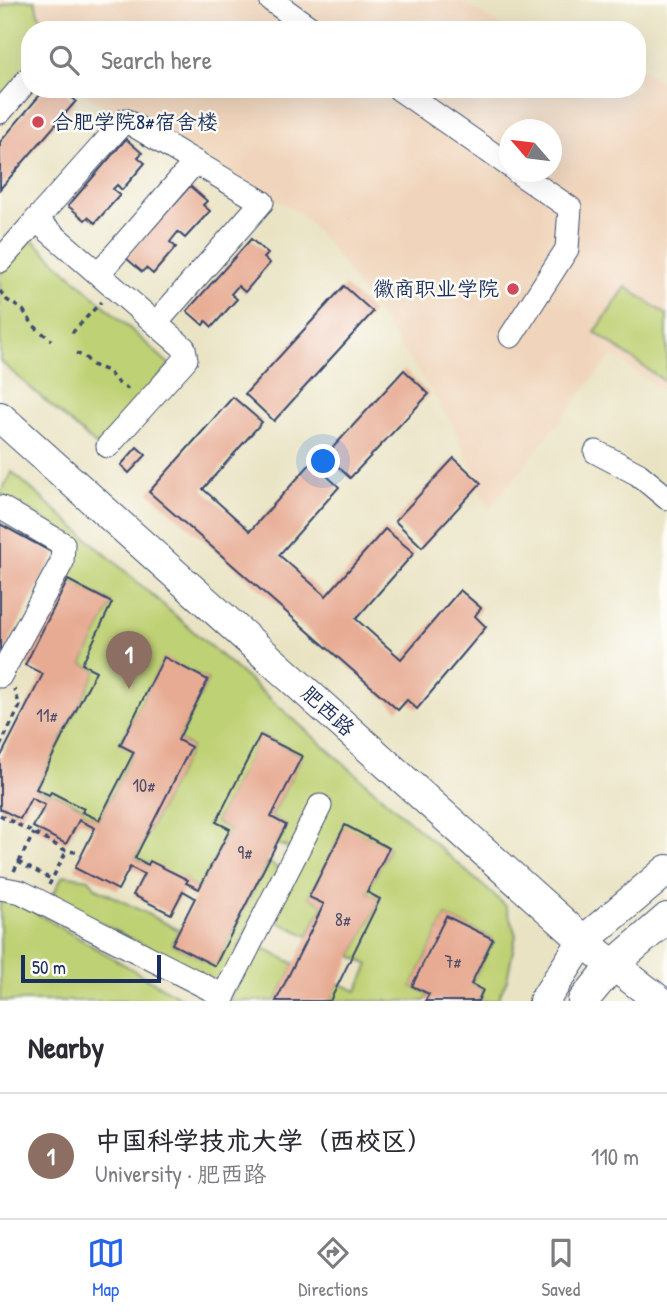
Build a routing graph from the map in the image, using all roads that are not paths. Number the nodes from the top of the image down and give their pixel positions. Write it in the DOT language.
graph roads {
  1 [pos="271,0"];
  2 [pos="300,21"];
  3 [pos="21,88"];
  4 [pos="412,98"];
  5 [pos="0,112"];
  6 [pos="499,159"];
  7 [pos="195,162"];
  8 [pos="532,182"];
  9 [pos="36,220"];
  10 [pos="0,261"];
  11 [pos="107,280"];
  12 [pos="156,323"];
  13 [pos="511,336"];
  14 [pos="0,417"];
  15 [pos="108,446"];
  16 [pos="596,452"];
  17 [pos="667,498"];
  18 [pos="0,507"];
  19 [pos="1,675"];
  20 [pos="320,806"];
  21 [pos="667,870"];
  22 [pos="3,888"];
  23 [pos="667,918"];
  24 [pos="583,941"];
  25 [pos="613,965"];
  26 [pos="223,998"];
  27 [pos="544,1001"];
  28 [pos="583,1001"];
  29 [pos="660,1001"];
  1 -- 2 [label="lane"];
  3 -- 5 [label="lane"];
  4 -- 6 [label="lane"];
  7 -- 9 [label="lane"];
  7 -- 11 [label="lane"];
  7 -- 12 [label="lane"];
  8 -- 13 [label="lane"];
  9 -- 10 [label="lane"];
  9 -- 11 [label="lane"];
  11 -- 12 [label="lane"];
  12 -- 15 [label="lane"];
  14 -- 24 [label="main road, 肥西路"];
  16 -- 17 [label="lane"];
  18 -- 19 [label="lane"];
  20 -- 26 [label="lane"];
  21 -- 24 [label="main road"];
  22 -- 26 [label="lane"];
  23 -- 25 [label="main road"];
  24 -- 25 [label="main road, 肥西路"];
  24 -- 27 [label="main road"];
  25 -- 28 [label="main road"];
  25 -- 29 [label="main road, 肥西路"];
}
